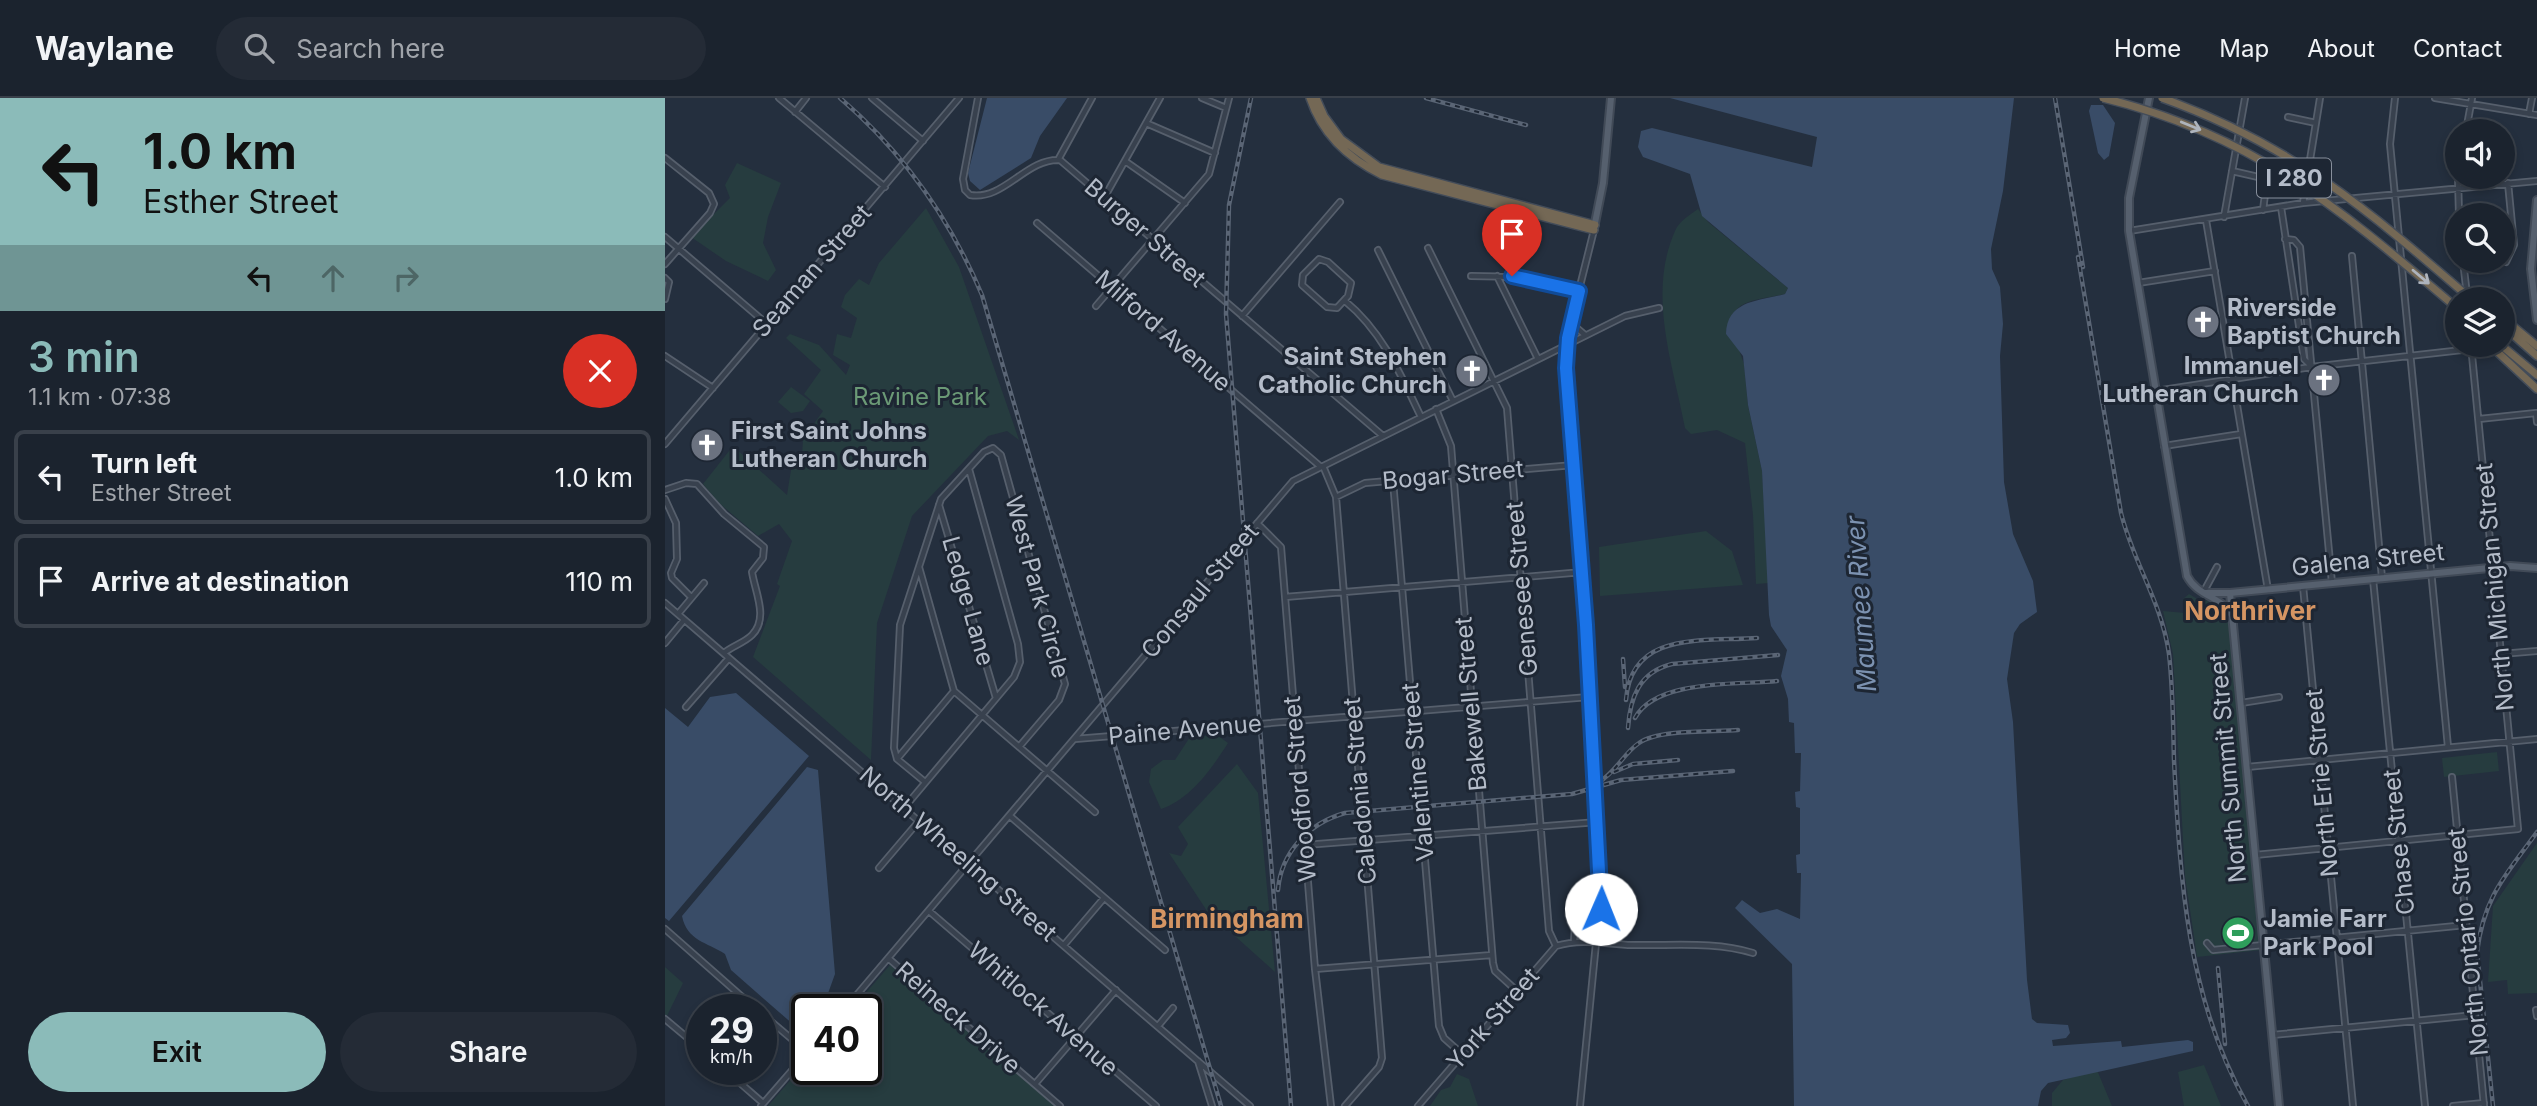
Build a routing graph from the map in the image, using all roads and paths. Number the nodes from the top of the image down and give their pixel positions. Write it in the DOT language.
graph roads {
  1 [pos="779,98"];
  2 [pos="806,98"];
  3 [pos="872,98"];
  4 [pos="959,98"];
  5 [pos="978,98"];
  6 [pos="1092,98"];
  7 [pos="1160,98"];
  8 [pos="1202,98"];
  9 [pos="1229,98"];
  10 [pos="1310,98"];
  11 [pos="1315,98"];
  12 [pos="1611,98"];
  13 [pos="2103,98"];
  14 [pos="2149,98"];
  15 [pos="2162,98"];
  16 [pos="2245,98"];
  17 [pos="2320,98"];
  18 [pos="2395,98"];
  19 [pos="2435,98"];
  20 [pos="2532,98"];
  21 [pos="2471,101"];
  22 [pos="1226,108"];
  23 [pos="795,112"];
  24 [pos="1319,113"];
  25 [pos="2529,114"];
  26 [pos="2537,115"];
  27 [pos="2287,117"];
  28 [pos="2468,119"];
  29 [pos="1146,123"];
  30 [pos="2316,123"];
  31 [pos="923,141"];
  32 [pos="1215,153"];
  33 [pos="665,158"];
  34 [pos="1058,160"];
  35 [pos="1125,161"];
  36 [pos="2232,171"];
  37 [pos="2537,181"];
  38 [pos="2515,183"];
  39 [pos="884,187"];
  40 [pos="2456,189"];
  41 [pos="2395,194"];
  42 [pos="1104,198"];
  43 [pos="2537,200"];
  44 [pos="1340,202"];
  45 [pos="1185,203"];
  46 [pos="2458,203"];
  47 [pos="2303,204"];
  48 [pos="2281,207"];
  49 [pos="2263,210"];
  50 [pos="2224,217"];
  51 [pos="2379,219"];
  52 [pos="2206,220"];
  53 [pos="1037,223"];
  54 [pos="1594,227"];
  55 [pos="2130,231"];
  56 [pos="665,237"];
  57 [pos="2285,239"];
  58 [pos="1153,240"];
  59 [pos="678,248"];
  60 [pos="1427,248"];
  61 [pos="1378,250"];
  62 [pos="2352,256"];
  63 [pos="665,264"];
  64 [pos="2215,271"];
  65 [pos="1471,276"];
  66 [pos="1497,276"];
  67 [pos="665,278"];
  68 [pos="2138,283"];
  69 [pos="2304,284"];
  70 [pos="2293,286"];
  71 [pos="1112,287"];
  72 [pos="2456,287"];
  73 [pos="2464,287"];
  74 [pos="1579,291"];
  75 [pos="2445,298"];
  76 [pos="665,299"];
  77 [pos="1345,301"];
  78 [pos="1096,306"];
  79 [pos="1659,308"];
  80 [pos="1242,316"];
  81 [pos="2537,320"];
  82 [pos="1571,323"];
  83 [pos="767,324"];
  84 [pos="2515,328"];
  85 [pos="1586,335"];
  86 [pos="2515,337"];
  87 [pos="1567,344"];
  88 [pos="2537,346"];
  89 [pos="2445,350"];
  90 [pos="2411,355"];
  91 [pos="665,356"];
  92 [pos="2537,356"];
  93 [pos="2472,357"];
  94 [pos="2503,357"];
  95 [pos="2515,357"];
  96 [pos="1538,359"];
  97 [pos="2361,360"];
  98 [pos="2311,367"];
  99 [pos="2537,375"];
  100 [pos="2233,378"];
  101 [pos="1494,381"];
  102 [pos="713,388"];
  103 [pos="2537,389"];
  104 [pos="2155,391"];
  105 [pos="1453,401"];
  106 [pos="1436,410"];
  107 [pos="2536,413"];
  108 [pos="1421,417"];
  109 [pos="2479,419"];
  110 [pos="2537,422"];
  111 [pos="2241,434"];
  112 [pos="1383,436"];
  113 [pos="665,444"];
  114 [pos="2164,446"];
  115 [pos="1574,465"];
  116 [pos="1322,466"];
  117 [pos="968,468"];
  118 [pos="1512,470"];
  119 [pos="1452,475"];
  120 [pos="1393,481"];
  121 [pos="665,490"];
  122 [pos="1336,498"];
  123 [pos="665,499"];
  124 [pos="939,504"];
  125 [pos="1257,523"];
  126 [pos="919,566"];
  127 [pos="2493,567"];
  128 [pos="2217,568"];
  129 [pos="2537,568"];
  130 [pos="1583,572"];
  131 [pos="2431,573"];
  132 [pos="1521,577"];
  133 [pos="2382,578"];
  134 [pos="2373,579"];
  135 [pos="1462,582"];
  136 [pos="704,583"];
  137 [pos="2332,583"];
  138 [pos="2303,586"];
  139 [pos="1402,587"];
  140 [pos="2267,590"];
  141 [pos="1343,592"];
  142 [pos="2203,593"];
  143 [pos="2230,593"];
  144 [pos="691,597"];
  145 [pos="1285,597"];
  146 [pos="665,603"];
  147 [pos="678,614"];
  148 [pos="2233,617"];
  149 [pos="684,620"];
  150 [pos="665,643"];
  151 [pos="2537,651"];
  152 [pos="2501,654"];
  153 [pos="726,655"];
  154 [pos="954,691"];
  155 [pos="1589,697"];
  156 [pos="2279,697"];
  157 [pos="996,698"];
  158 [pos="1531,702"];
  159 [pos="2241,703"];
  160 [pos="1472,706"];
  161 [pos="686,707"];
  162 [pos="1413,711"];
  163 [pos="981,716"];
  164 [pos="1354,716"];
  165 [pos="1295,721"];
  166 [pos="1075,739"];
  167 [pos="2537,739"];
  168 [pos="2510,742"];
  169 [pos="1019,747"];
  170 [pos="2448,747"];
  171 [pos="2390,753"];
  172 [pos="897,759"];
  173 [pos="2320,760"];
  174 [pos="2246,767"];
  175 [pos="1047,772"];
  176 [pos="2452,777"];
  177 [pos="925,782"];
  178 [pos="904,808"];
  179 [pos="1095,812"];
  180 [pos="1010,816"];
  181 [pos="919,821"];
  182 [pos="1598,822"];
  183 [pos="1541,826"];
  184 [pos="1482,831"];
  185 [pos="1423,835"];
  186 [pos="2458,835"];
  187 [pos="1364,840"];
  188 [pos="2399,841"];
  189 [pos="1305,845"];
  190 [pos="2328,848"];
  191 [pos="2254,855"];
  192 [pos="969,864"];
  193 [pos="879,868"];
  194 [pos="1104,898"];
  195 [pos="1601,909"];
  196 [pos="929,911"];
  197 [pos="2466,925"];
  198 [pos="665,929"];
  199 [pos="2407,931"];
  200 [pos="2337,938"];
  201 [pos="1598,940"];
  202 [pos="1574,941"];
  203 [pos="2207,943"];
  204 [pos="1064,945"];
  205 [pos="2264,945"];
  206 [pos="1556,946"];
  207 [pos="1165,950"];
  208 [pos="1753,953"];
  209 [pos="1492,955"];
  210 [pos="888,958"];
  211 [pos="1434,960"];
  212 [pos="1374,964"];
  213 [pos="1315,969"];
  214 [pos="1115,990"];
  215 [pos="1517,991"];
  216 [pos="740,994"];
  217 [pos="857,994"];
  218 [pos="1173,1008"];
  219 [pos="2475,1015"];
  220 [pos="665,1019"];
  221 [pos="2416,1020"];
  222 [pos="1158,1026"];
  223 [pos="777,1027"];
  224 [pos="2346,1027"];
  225 [pos="2272,1035"];
  226 [pos="686,1037"];
  227 [pos="1075,1037"];
  228 [pos="791,1039"];
  229 [pos="1462,1054"];
  230 [pos="1198,1060"];
  231 [pos="791,1071"];
  232 [pos="1035,1084"];
  233 [pos="741,1085"];
  234 [pos="762,1105"];
  235 [pos="2484,1105"];
  236 [pos="1060,1106"];
  237 [pos="1156,1106"];
  238 [pos="1212,1106"];
  239 [pos="1250,1106"];
  240 [pos="1331,1106"];
  241 [pos="1345,1106"];
  242 [pos="1418,1106"];
  243 [pos="1580,1106"];
  244 [pos="2279,1106"];
  245 [pos="2353,1106"];
  246 [pos="2425,1106"];
  247 [pos="2453,1106"];
  1 -- 23 [label="street"];
  2 -- 23 [label="street"];
  3 -- 31 [label="street"];
  4 -- 31 [label="street, Seaman Street"];
  5 -- 34 [label="street"];
  6 -- 34 [label="street"];
  7 -- 29 [label="street"];
  8 -- 22 [label="street"];
  9 -- 22 [label="street"];
  10 -- 24 [label="highway"];
  11 -- 24 [label="highway"];
  12 -- 54 [label="main road"];
  13 -- 75 [label="highway, I 280, one-way, bridge"];
  14 -- 55 [label="main road"];
  15 -- 51 [label="highway, I 280, bridge"];
  16 -- 36 [label="street"];
  17 -- 30 [label="street"];
  18 -- 41 [label="street"];
  19 -- 21 [label="street"];
  20 -- 25 [label="street"];
  21 -- 25 [label="street"];
  21 -- 28 [label="street"];
  22 -- 32 [label="street"];
  23 -- 39 [label="street"];
  24 -- 54 [label="highway"];
  25 -- 26 [label="street"];
  27 -- 30 [label="street"];
  29 -- 32 [label="street"];
  29 -- 35 [label="street"];
  30 -- 47 [label="street"];
  31 -- 39 [label="street, Seaman Street"];
  32 -- 45 [label="street"];
  33 -- 59 [label="street"];
  34 -- 42 [label="street, Burger Street"];
  35 -- 42 [label="street"];
  35 -- 45 [label="street"];
  36 -- 49 [label="street"];
  36 -- 50 [label="street"];
  37 -- 38 [label="street"];
  39 -- 83 [label="street, Seaman Street"];
  40 -- 41 [label="street"];
  40 -- 46 [label="street"];
  41 -- 47 [label="street"];
  41 -- 90 [label="street"];
  42 -- 58 [label="street, Burger Street"];
  43 -- 81 [label="main road"];
  44 -- 80 [label="street"];
  45 -- 58 [label="street"];
  47 -- 48 [label="street"];
  48 -- 49 [label="street"];
  48 -- 57 [label="street"];
  49 -- 50 [label="street"];
  50 -- 52 [label="street"];
  51 -- 72 [label="highway, I 280, bridge"];
  51 -- 73 [label="highway, bridge"];
  52 -- 55 [label="street"];
  52 -- 64 [label="street"];
  53 -- 71 [label="street, Milford Avenue"];
  54 -- 74 [label="street"];
  55 -- 68 [label="main road"];
  56 -- 59 [label="street"];
  57 -- 69 [label="street"];
  57 -- 70 [label="street"];
  58 -- 71 [label="street"];
  58 -- 80 [label="street, Burger Street"];
  59 -- 63 [label="street"];
  59 -- 83 [label="street"];
  60 -- 101 [label="street, Genesee Street"];
  61 -- 105 [label="street"];
  62 -- 97 [label="street"];
  64 -- 68 [label="street"];
  64 -- 100 [label="street"];
  65 -- 66 [label="street"];
  66 -- 74 [label="street"];
  66 -- 96 [label="street"];
  67 -- 76 [label="street"];
  68 -- 104 [label="main road"];
  69 -- 70 [label="street"];
  69 -- 98 [label="street"];
  70 -- 98 [label="street"];
  71 -- 78 [label="street"];
  71 -- 116 [label="street, Milford Avenue"];
  74 -- 82 [label="street"];
  77 -- 77 [label="street"];
  77 -- 108 [label="street"];
  79 -- 85 [label="street, Consaul Street"];
  80 -- 112 [label="street, Burger Street"];
  82 -- 85 [label="street"];
  82 -- 87 [label="street"];
  83 -- 102 [label="street, Seaman Street"];
  84 -- 88 [label="highway"];
  85 -- 87 [label="street, Consaul Street"];
  86 -- 92 [label="highway"];
  87 -- 96 [label="street, Consaul Street"];
  87 -- 115 [label="street"];
  89 -- 90 [label="street"];
  90 -- 97 [label="street"];
  90 -- 131 [label="street"];
  91 -- 102 [label="street"];
  93 -- 109 [label="street, North Michigan Street"];
  94 -- 103 [label="highway"];
  95 -- 99 [label="highway"];
  96 -- 101 [label="street, Consaul Street"];
  97 -- 98 [label="street"];
  97 -- 133 [label="street"];
  98 -- 100 [label="street"];
  98 -- 137 [label="street"];
  100 -- 104 [label="street"];
  100 -- 111 [label="street"];
  101 -- 105 [label="street, Consaul Street"];
  101 -- 118 [label="street, Genesee Street"];
  102 -- 113 [label="street, Seaman Street"];
  104 -- 114 [label="main road"];
  105 -- 106 [label="street, Consaul Street"];
  106 -- 108 [label="street, Consaul Street"];
  106 -- 119 [label="street, Bakewell Street"];
  107 -- 109 [label="street"];
  107 -- 110 [label="street"];
  108 -- 112 [label="street, Consaul Street"];
  109 -- 127 [label="street, North Michigan Street"];
  111 -- 114 [label="street"];
  111 -- 140 [label="street"];
  112 -- 116 [label="street, Consaul Street"];
  114 -- 142 [label="main road"];
  115 -- 118 [label="street, Bogar Street"];
  115 -- 130 [label="street"];
  116 -- 122 [label="street, Caledonia Street"];
  116 -- 125 [label="street, Consaul Street"];
  117 -- 124 [label="street"];
  117 -- 157 [label="street"];
  117 -- 169 [label="street, West Park Circle"];
  118 -- 119 [label="street, Bogar Street"];
  118 -- 132 [label="street, Genesee Street"];
  119 -- 120 [label="street, Bogar Street"];
  119 -- 135 [label="street, Bakewell Street"];
  120 -- 122 [label="street, Bogar Street"];
  120 -- 139 [label="street, Valentine Street"];
  121 -- 153 [label="street"];
  122 -- 141 [label="street, Caledonia Street"];
  123 -- 144 [label="street"];
  124 -- 126 [label="street"];
  124 -- 157 [label="street, Ledge Lane"];
  125 -- 145 [label="street, Woodford Street"];
  125 -- 166 [label="street, Consaul Street"];
  126 -- 154 [label="street"];
  126 -- 172 [label="street"];
  127 -- 129 [label="main road, Galena Street"];
  127 -- 131 [label="main road, Galena Street"];
  127 -- 152 [label="street, North Michigan Street"];
  128 -- 142 [label="street"];
  130 -- 132 [label="street"];
  130 -- 155 [label="street"];
  131 -- 133 [label="main road, Galena Street"];
  131 -- 170 [label="street"];
  132 -- 135 [label="street"];
  132 -- 158 [label="street, Genesee Street"];
  133 -- 134 [label="main road, Galena Street"];
  134 -- 137 [label="main road, Galena Street"];
  134 -- 171 [label="street, Chase Street"];
  135 -- 139 [label="street"];
  135 -- 160 [label="street, Bakewell Street"];
  136 -- 144 [label="street"];
  137 -- 138 [label="main road, Galena Street"];
  138 -- 140 [label="main road, Galena Street"];
  138 -- 173 [label="street, North Erie Street"];
  139 -- 141 [label="street"];
  139 -- 162 [label="street, Valentine Street"];
  140 -- 143 [label="main road, Galena Street"];
  141 -- 145 [label="street"];
  141 -- 164 [label="street, Caledonia Street"];
  142 -- 143 [label="main road, Galena Street"];
  142 -- 148 [label="main road"];
  143 -- 148 [label="main road, North Summit Street"];
  144 -- 147 [label="street"];
  145 -- 165 [label="street, Woodford Street"];
  146 -- 147 [label="street, North Wheeling Street"];
  147 -- 149 [label="street, North Wheeling Street"];
  148 -- 159 [label="main road, North Summit Street"];
  149 -- 150 [label="street"];
  149 -- 153 [label="street, North Wheeling Street"];
  151 -- 152 [label="street"];
  152 -- 168 [label="street, North Michigan Street"];
  153 -- 161 [label="street"];
  153 -- 178 [label="street, North Wheeling Street"];
  154 -- 163 [label="street"];
  154 -- 172 [label="street"];
  155 -- 158 [label="street, Paine Avenue"];
  155 -- 182 [label="street"];
  156 -- 159 [label="street"];
  157 -- 163 [label="street"];
  158 -- 160 [label="street, Paine Avenue"];
  158 -- 183 [label="street, Genesee Street"];
  159 -- 174 [label="main road, North Summit Street"];
  160 -- 162 [label="street, Paine Avenue"];
  160 -- 184 [label="street, Bakewell Street"];
  162 -- 164 [label="street, Paine Avenue"];
  162 -- 185 [label="street, Valentine Street"];
  163 -- 169 [label="street"];
  163 -- 177 [label="street"];
  164 -- 165 [label="street, Paine Avenue"];
  164 -- 187 [label="street, Caledonia Street"];
  165 -- 166 [label="street, Paine Avenue"];
  165 -- 189 [label="street, Woodford Street"];
  166 -- 175 [label="street, Consaul Street"];
  167 -- 168 [label="street"];
  168 -- 170 [label="street"];
  168 -- 186 [label="street, North Michigan Street"];
  169 -- 175 [label="street"];
  170 -- 171 [label="street"];
  171 -- 173 [label="street"];
  171 -- 188 [label="street, Chase Street"];
  172 -- 177 [label="street"];
  173 -- 174 [label="street"];
  173 -- 190 [label="street, North Erie Street"];
  174 -- 191 [label="main road, North Summit Street"];
  175 -- 179 [label="street"];
  175 -- 180 [label="street, Consaul Street"];
  176 -- 186 [label="street, North Ontario Street"];
  177 -- 178 [label="street"];
  178 -- 181 [label="street, North Wheeling Street"];
  180 -- 192 [label="street, Consaul Street"];
  180 -- 194 [label="street"];
  181 -- 192 [label="street, North Wheeling Street"];
  181 -- 193 [label="street"];
  182 -- 183 [label="street"];
  182 -- 195 [label="street"];
  183 -- 184 [label="street"];
  183 -- 206 [label="street, Genesee Street"];
  184 -- 185 [label="street"];
  184 -- 209 [label="street, Bakewell Street"];
  185 -- 187 [label="street"];
  185 -- 211 [label="street, Valentine Street"];
  186 -- 188 [label="street"];
  186 -- 197 [label="street, North Ontario Street"];
  187 -- 189 [label="street"];
  187 -- 212 [label="street, Caledonia Street"];
  188 -- 190 [label="street"];
  188 -- 199 [label="street, Chase Street"];
  189 -- 213 [label="street, Woodford Street"];
  190 -- 191 [label="street"];
  190 -- 200 [label="street, North Erie Street"];
  191 -- 205 [label="main road, North Summit Street"];
  192 -- 196 [label="street, Consaul Street"];
  192 -- 204 [label="street, North Wheeling Street"];
  194 -- 204 [label="street"];
  194 -- 207 [label="street"];
  195 -- 201 [label="street"];
  195 -- 202 [label="street"];
  196 -- 210 [label="street, Consaul Street"];
  196 -- 227 [label="street, Whitlock Avenue"];
  197 -- 199 [label="street"];
  197 -- 219 [label="street, North Ontario Street"];
  198 -- 216 [label="street"];
  199 -- 200 [label="street"];
  199 -- 221 [label="street, Chase Street"];
  200 -- 205 [label="street"];
  200 -- 224 [label="street, North Erie Street"];
  201 -- 202 [label="street, York Street"];
  201 -- 208 [label="street, York Street"];
  201 -- 243 [label="street"];
  202 -- 206 [label="street, York Street"];
  203 -- 205 [label="street"];
  204 -- 214 [label="street, North Wheeling Street"];
  205 -- 225 [label="main road, North Summit Street"];
  206 -- 215 [label="street, York Street"];
  209 -- 211 [label="street"];
  209 -- 215 [label="street, Bakewell Street"];
  210 -- 217 [label="street, Consaul Street"];
  210 -- 232 [label="street, Reineck Drive"];
  211 -- 212 [label="street"];
  211 -- 229 [label="street, Valentine Street"];
  212 -- 213 [label="street"];
  212 -- 241 [label="street, Caledonia Street"];
  213 -- 240 [label="street, Woodford Street"];
  214 -- 222 [label="street, North Wheeling Street"];
  214 -- 227 [label="street"];
  215 -- 229 [label="street, York Street"];
  218 -- 222 [label="street"];
  219 -- 221 [label="street"];
  219 -- 235 [label="street, North Ontario Street"];
  220 -- 226 [label="street"];
  221 -- 224 [label="street"];
  221 -- 246 [label="street, Chase Street"];
  222 -- 230 [label="street, North Wheeling Street"];
  223 -- 228 [label="street"];
  224 -- 225 [label="street"];
  224 -- 245 [label="street, North Erie Street"];
  225 -- 244 [label="main road, North Summit Street"];
  227 -- 232 [label="street"];
  227 -- 237 [label="street, Whitlock Avenue"];
  229 -- 242 [label="street, York Street"];
  230 -- 238 [label="street"];
  230 -- 239 [label="street, North Wheeling Street"];
  231 -- 234 [label="street"];
  232 -- 236 [label="street, Reineck Drive"];
  233 -- 234 [label="street"];
  235 -- 247 [label="street"];
}
